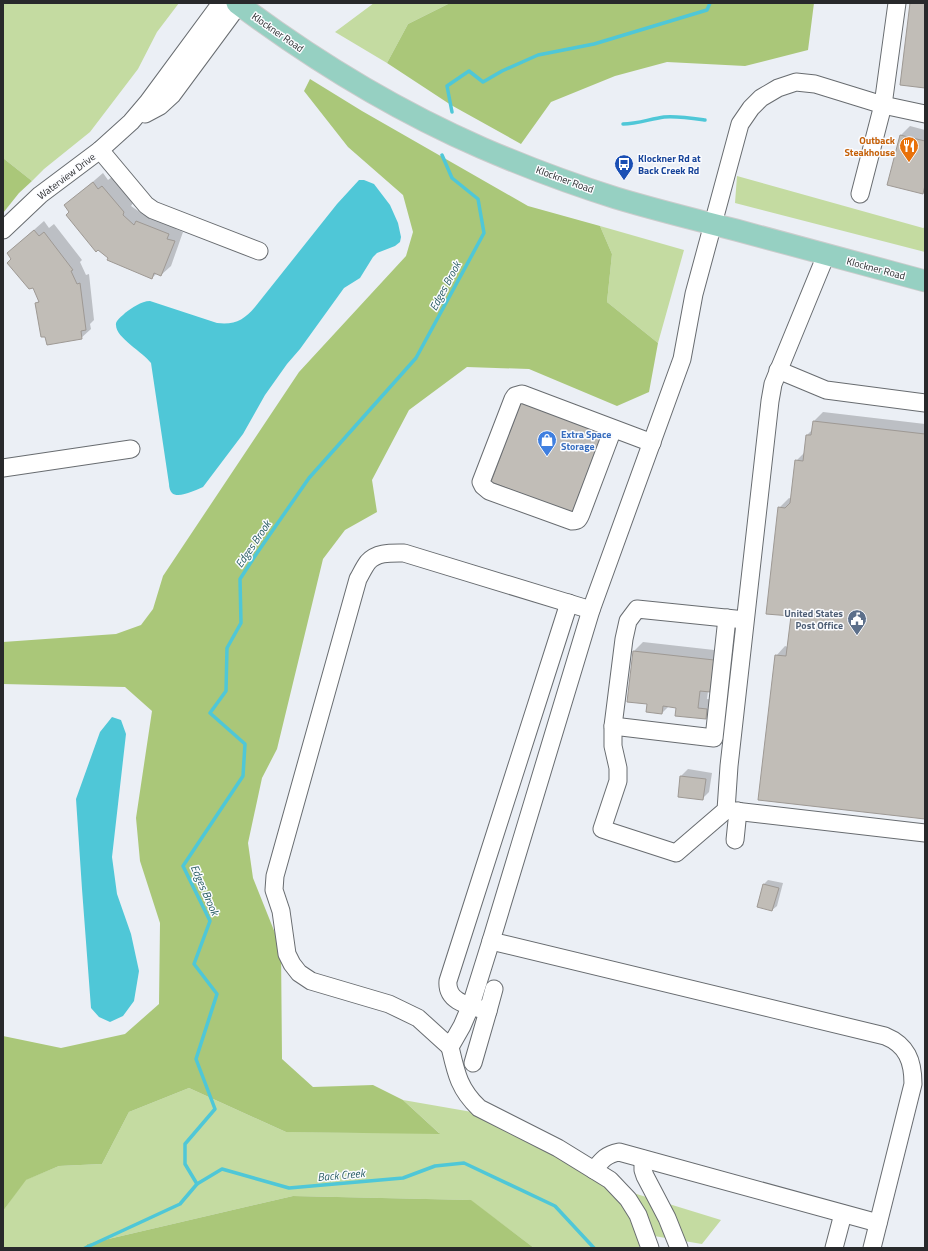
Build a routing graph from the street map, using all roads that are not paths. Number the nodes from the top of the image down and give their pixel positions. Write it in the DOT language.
graph roads {
  1 [pos="234,3"];
  2 [pos="897,3"];
  3 [pos="883,105"];
  4 [pos="925,114"];
  5 [pos="100,150"];
  6 [pos="860,194"];
  7 [pos="714,225"];
  8 [pos="3,230"];
  9 [pos="258,251"];
  10 [pos="826,255"];
  11 [pos="925,281"];
  12 [pos="778,370"];
  13 [pos="925,403"];
  14 [pos="613,429"];
  15 [pos="652,443"];
  16 [pos="131,449"];
  17 [pos="3,468"];
  18 [pos="569,603"];
  19 [pos="591,610"];
  20 [pos="727,618"];
  21 [pos="745,620"];
  22 [pos="613,726"];
  23 [pos="732,810"];
  24 [pos="925,833"];
  25 [pos="735,840"];
  26 [pos="491,941"];
  27 [pos="494,989"];
  28 [pos="471,1005"];
  29 [pos="488,1011"];
  30 [pos="450,1047"];
  31 [pos="473,1063"];
  32 [pos="643,1159"];
  33 [pos="594,1170"];
  34 [pos="844,1214"];
  35 [pos="878,1224"];
  36 [pos="650,1248"];
  37 [pos="679,1248"];
  38 [pos="834,1248"];
  39 [pos="872,1248"];
  1 -- 5 [label="street, Waterview Drive"];
  1 -- 7 [label="main road, Klockner Road"];
  2 -- 3 [label="street"];
  3 -- 4 [label="street"];
  3 -- 6 [label="street"];
  3 -- 7 [label="street"];
  5 -- 8 [label="street, Waterview Drive"];
  5 -- 9 [label="street"];
  7 -- 10 [label="main road, Klockner Road"];
  7 -- 15 [label="street"];
  10 -- 11 [label="main road, Klockner Road"];
  10 -- 12 [label="street"];
  12 -- 13 [label="street"];
  12 -- 21 [label="street"];
  14 -- 14 [label="street"];
  14 -- 15 [label="street"];
  15 -- 19 [label="street"];
  16 -- 17 [label="street"];
  18 -- 19 [label="street"];
  18 -- 28 [label="street"];
  18 -- 30 [label="street"];
  19 -- 26 [label="street"];
  20 -- 21 [label="street"];
  20 -- 22 [label="street"];
  20 -- 22 [label="street"];
  21 -- 23 [label="street"];
  22 -- 23 [label="street"];
  23 -- 24 [label="street"];
  23 -- 25 [label="street"];
  26 -- 28 [label="street"];
  26 -- 35 [label="street"];
  27 -- 29 [label="street"];
  28 -- 29 [label="street"];
  28 -- 30 [label="street"];
  29 -- 31 [label="street"];
  30 -- 33 [label="street"];
  32 -- 33 [label="street"];
  32 -- 34 [label="street"];
  32 -- 37 [label="street"];
  33 -- 36 [label="street"];
  34 -- 35 [label="street"];
  34 -- 38 [label="street"];
  35 -- 39 [label="street"];
}
